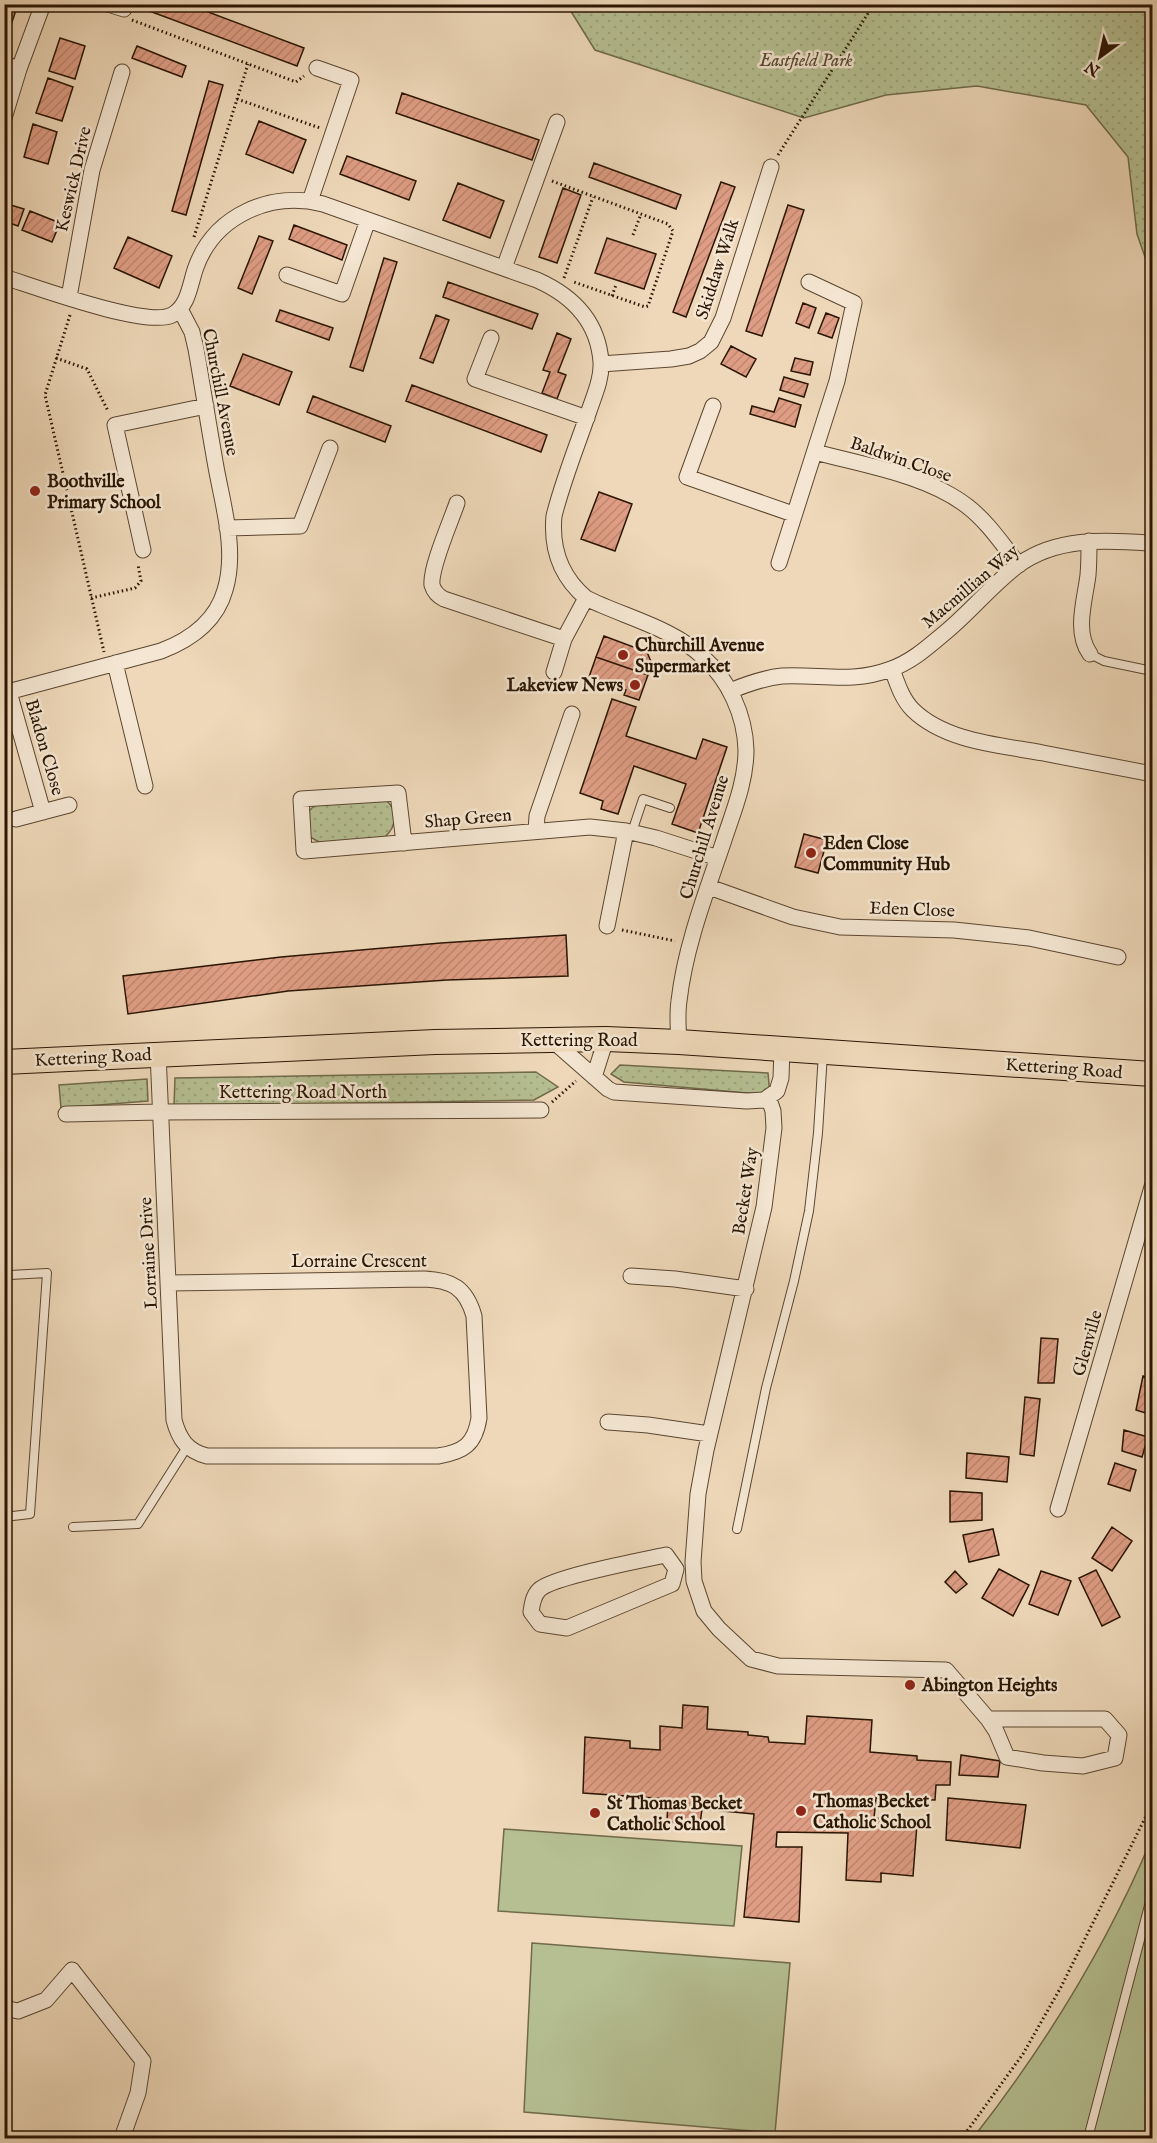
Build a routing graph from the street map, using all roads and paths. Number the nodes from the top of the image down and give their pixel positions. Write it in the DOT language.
graph roads {
  1 [pos="43,4"];
  2 [pos="108,4"];
  3 [pos="874,4"];
  4 [pos="124,9"];
  5 [pos="248,64"];
  6 [pos="12,66"];
  7 [pos="317,68"];
  8 [pos="122,72"];
  9 [pos="237,99"];
  10 [pos="4,118"];
  11 [pos="557,122"];
  12 [pos="332,133"];
  13 [pos="771,166"];
  14 [pos="538,176"];
  15 [pos="593,196"];
  16 [pos="310,201"];
  17 [pos="641,214"];
  18 [pos="368,220"];
  19 [pos="633,235"];
  20 [pos="197,266"];
  21 [pos="504,268"];
  22 [pos="287,275"];
  23 [pos="4,277"];
  24 [pos="810,282"];
  25 [pos="616,285"];
  26 [pos="612,296"];
  27 [pos="72,298"];
  28 [pos="180,309"];
  29 [pos="491,338"];
  30 [pos="56,358"];
  31 [pos="601,364"];
  32 [pos="206,406"];
  33 [pos="713,406"];
  34 [pos="587,418"];
  35 [pos="115,425"];
  36 [pos="330,448"];
  37 [pos="815,452"];
  38 [pos="457,502"];
  39 [pos="794,514"];
  40 [pos="227,528"];
  41 [pos="1089,541"];
  42 [pos="1149,543"];
  43 [pos="143,550"];
  44 [pos="779,563"];
  45 [pos="1018,565"];
  46 [pos="92,598"];
  47 [pos="585,598"];
  48 [pos="564,639"];
  49 [pos="1090,654"];
  50 [pos="111,664"];
  51 [pos="892,669"];
  52 [pos="1152,671"];
  53 [pos="554,672"];
  54 [pos="730,691"];
  55 [pos="7,693"];
  56 [pos="572,714"];
  57 [pos="1152,774"];
  58 [pos="145,786"];
  59 [pos="69,805"];
  60 [pos="670,808"];
  61 [pos="43,812"];
  62 [pos="16,819"];
  63 [pos="536,831"];
  64 [pos="629,832"];
  65 [pos="404,843"];
  66 [pos="718,858"];
  67 [pos="709,887"];
  68 [pos="607,926"];
  69 [pos="691,944"];
  70 [pos="1118,957"];
  71 [pos="551,1039"];
  72 [pos="606,1039"];
  73 [pos="679,1042"];
  74 [pos="782,1049"];
  75 [pos="823,1052"];
  76 [pos="158,1053"];
  77 [pos="4,1062"];
  78 [pos="1152,1074"];
  79 [pos="596,1078"];
  80 [pos="769,1099"];
  81 [pos="541,1110"];
  82 [pos="160,1112"];
  83 [pos="66,1114"];
  84 [pos="1152,1187"];
  85 [pos="631,1276"];
  86 [pos="4,1278"];
  87 [pos="169,1282"];
  88 [pos="746,1288"];
  89 [pos="4,1378"];
  90 [pos="608,1422"];
  91 [pos="4,1430"];
  92 [pos="709,1434"];
  93 [pos="187,1447"];
  94 [pos="1058,1509"];
  95 [pos="4,1517"];
  96 [pos="73,1527"];
  97 [pos="737,1529"];
  98 [pos="693,1562"];
  99 [pos="676,1569"];
  100 [pos="988,1719"];
  101 [pos="1152,1804"];
  102 [pos="1152,1893"];
  103 [pos="4,2008"];
  104 [pos="122,2139"];
  105 [pos="962,2139"];
  106 [pos="1088,2139"];
  1 -- 6 [label="street"];
  2 -- 4 [label="street"];
  3 -- 13 [label="path"];
  4 -- 5 [label="path"];
  5 -- 7 [label="path"];
  5 -- 9 [label="path"];
  6 -- 10 [label="street"];
  7 -- 12 [label="street"];
  8 -- 27 [label="street, Keswick Drive"];
  9 -- 12 [label="path"];
  9 -- 20 [label="path"];
  11 -- 14 [label="street"];
  12 -- 16 [label="street"];
  13 -- 31 [label="street, Skiddaw Walk"];
  14 -- 15 [label="path"];
  14 -- 21 [label="street"];
  15 -- 17 [label="path"];
  15 -- 26 [label="path"];
  16 -- 18 [label="street, Churchill Avenue"];
  16 -- 20 [label="street, Churchill Avenue"];
  17 -- 19 [label="path"];
  17 -- 26 [label="path"];
  18 -- 21 [label="street, Churchill Avenue"];
  18 -- 22 [label="street"];
  20 -- 28 [label="street, Churchill Avenue"];
  21 -- 31 [label="street, Churchill Avenue"];
  23 -- 27 [label="street"];
  24 -- 37 [label="street"];
  25 -- 26 [label="path"];
  27 -- 28 [label="street"];
  27 -- 30 [label="path"];
  28 -- 32 [label="street, Churchill Avenue"];
  29 -- 34 [label="street"];
  30 -- 35 [label="path"];
  30 -- 46 [label="path"];
  31 -- 34 [label="street, Churchill Avenue"];
  32 -- 35 [label="street"];
  32 -- 40 [label="street, Churchill Avenue"];
  33 -- 39 [label="street"];
  34 -- 47 [label="street, Churchill Avenue"];
  35 -- 43 [label="street"];
  36 -- 40 [label="street"];
  37 -- 39 [label="street"];
  37 -- 45 [label="street, Baldwin Close"];
  38 -- 48 [label="street"];
  39 -- 44 [label="street"];
  40 -- 50 [label="street, Churchill Avenue"];
  41 -- 42 [label="street, Macmillian Way"];
  41 -- 45 [label="street, Macmillian Way"];
  41 -- 49 [label="street"];
  43 -- 46 [label="path"];
  45 -- 51 [label="street, Macmillian Way"];
  46 -- 50 [label="path"];
  47 -- 48 [label="street"];
  47 -- 54 [label="street, Churchill Avenue"];
  48 -- 53 [label="street"];
  49 -- 52 [label="lane"];
  50 -- 55 [label="street, Churchill Avenue"];
  50 -- 58 [label="street"];
  51 -- 54 [label="street, Macmillian Way"];
  51 -- 57 [label="street"];
  54 -- 66 [label="street, Churchill Avenue"];
  55 -- 61 [label="street, Bladon Close"];
  56 -- 63 [label="street, Shap Green"];
  59 -- 61 [label="street, Bladon Close"];
  60 -- 64 [label="lane"];
  61 -- 62 [label="street, Bladon Close"];
  63 -- 64 [label="street, Shap Green"];
  63 -- 65 [label="street, Shap Green"];
  64 -- 66 [label="street, Shap Green"];
  64 -- 68 [label="street"];
  65 -- 65 [label="street, Shap Green"];
  66 -- 67 [label="street, Churchill Avenue"];
  67 -- 69 [label="street, Churchill Avenue"];
  67 -- 70 [label="street, Eden Close"];
  68 -- 69 [label="path"];
  69 -- 73 [label="street, Churchill Avenue"];
  71 -- 72 [label="main road, Kettering Road"];
  71 -- 76 [label="main road, Kettering Road"];
  71 -- 79 [label="street"];
  72 -- 73 [label="main road, Kettering Road"];
  72 -- 79 [label="street"];
  73 -- 74 [label="main road, Kettering Road"];
  74 -- 75 [label="main road, Kettering Road"];
  74 -- 80 [label="street"];
  75 -- 78 [label="main road, Kettering Road"];
  75 -- 97 [label="lane"];
  76 -- 77 [label="main road, Kettering Road"];
  76 -- 82 [label="street, Lorraine Drive"];
  79 -- 80 [label="street"];
  79 -- 81 [label="path"];
  80 -- 88 [label="street, Becket Way"];
  81 -- 82 [label="street, Kettering Road North"];
  82 -- 83 [label="street, Kettering Road North"];
  82 -- 87 [label="street, Lorraine Drive"];
  84 -- 94 [label="street, Glenville"];
  85 -- 88 [label="street"];
  86 -- 95 [label="lane"];
  87 -- 93 [label="street, Lorraine Drive"];
  87 -- 93 [label="street, Lorraine Crescent"];
  88 -- 92 [label="street, Becket Way"];
  89 -- 91 [label="lane"];
  90 -- 92 [label="street"];
  92 -- 98 [label="street, Becket Way"];
  93 -- 96 [label="lane"];
  98 -- 99 [label="street"];
  98 -- 100 [label="street, Becket Way"];
  99 -- 99 [label="street"];
  100 -- 100 [label="street, Becket Way"];
  101 -- 105 [label="path"];
  102 -- 106 [label="lane"];
  103 -- 104 [label="street"];
}
